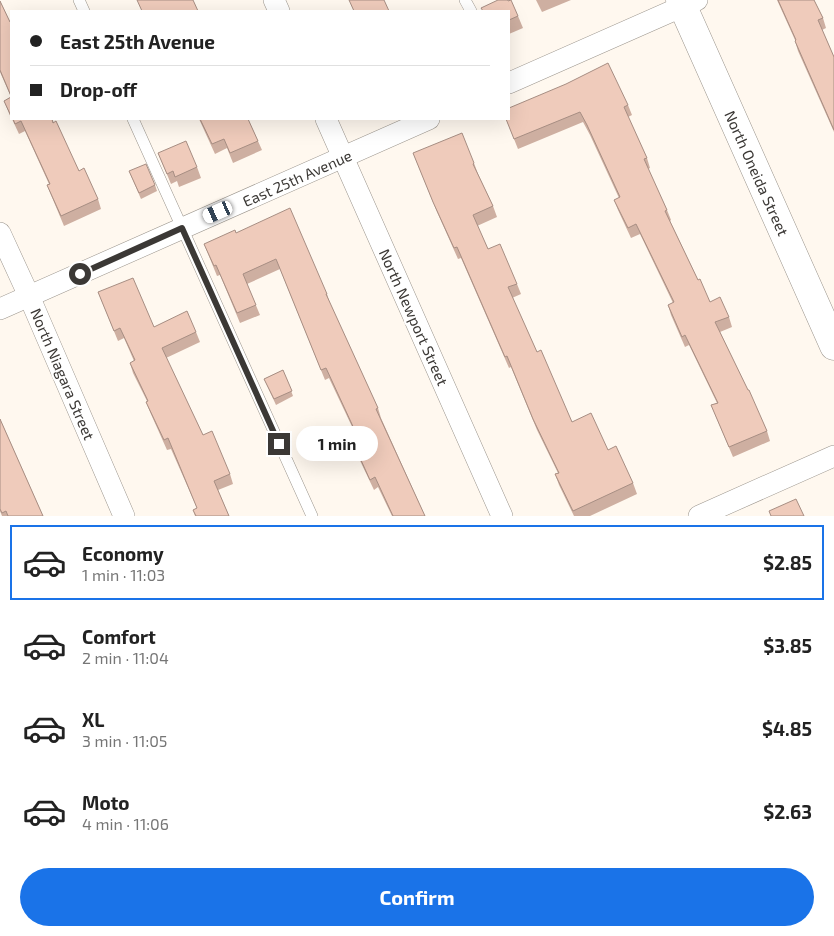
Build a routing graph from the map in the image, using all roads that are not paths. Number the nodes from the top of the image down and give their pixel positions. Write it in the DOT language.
graph roads {
  1 [pos="686,2"];
  2 [pos="510,83"];
  3 [pos="133,120"];
  4 [pos="326,120"];
  5 [pos="427,120"];
  6 [pos="343,157"];
  7 [pos="182,228"];
  8 [pos="0,233"];
  9 [pos="29,296"];
  10 [pos="0,309"];
  11 [pos="834,346"];
  12 [pos="834,456"];
  13 [pos="124,516"];
  14 [pos="312,516"];
  15 [pos="502,516"];
  16 [pos="699,516"];
  1 -- 2 [label="street"];
  1 -- 11 [label="street, North Oneida Street"];
  3 -- 7 [label="lane"];
  4 -- 6 [label="street, North Newport Street"];
  5 -- 6 [label="street, East 25th Avenue"];
  6 -- 7 [label="street, East 25th Avenue"];
  6 -- 15 [label="street, North Newport Street"];
  7 -- 9 [label="street, East 25th Avenue"];
  7 -- 14 [label="lane"];
  8 -- 9 [label="street, North Niagara Street"];
  9 -- 10 [label="street, East 25th Avenue"];
  9 -- 13 [label="street, North Niagara Street"];
  12 -- 16 [label="street"];
}
